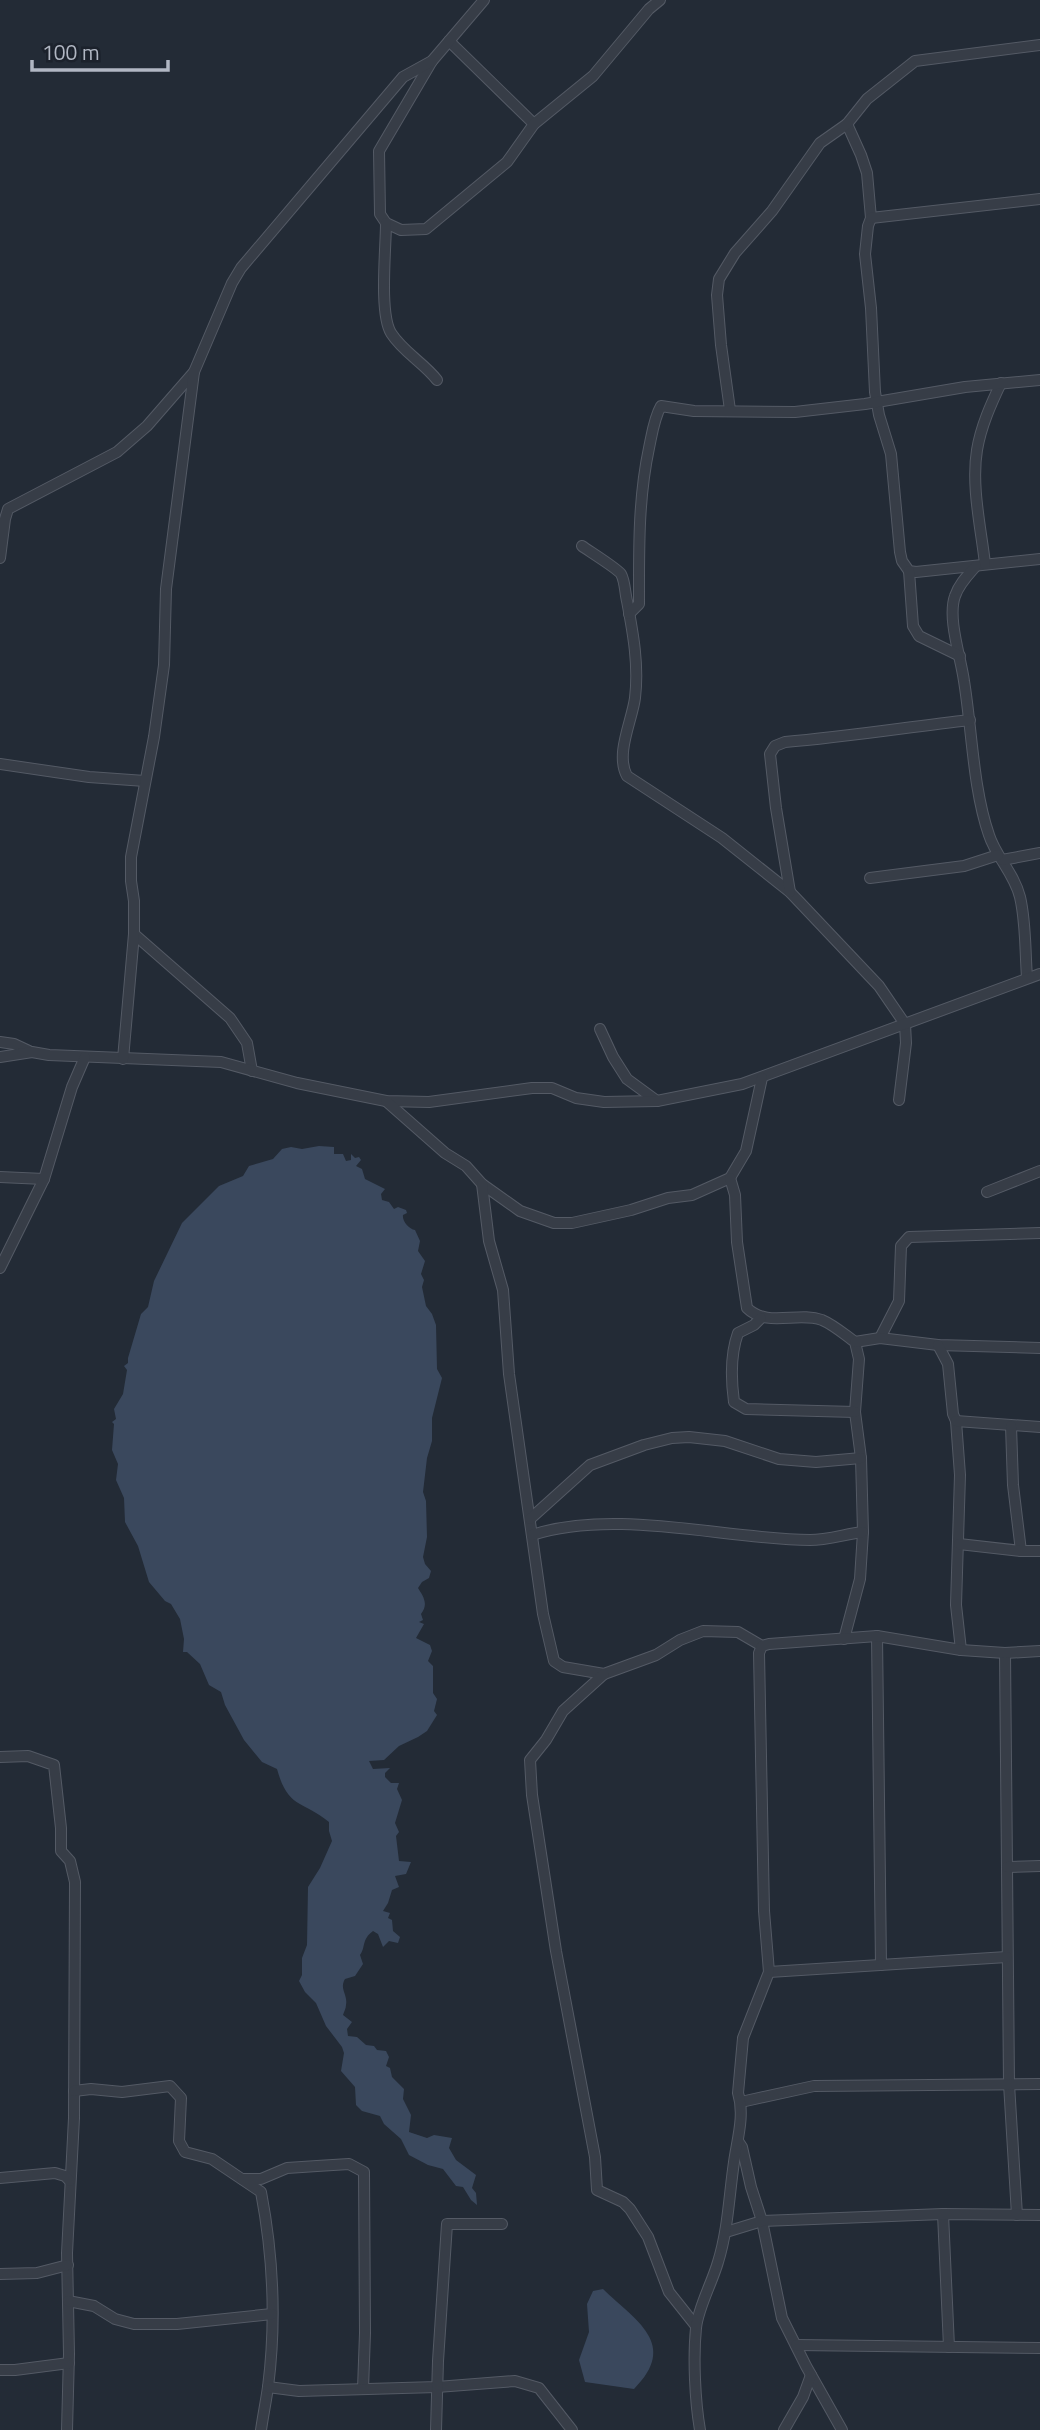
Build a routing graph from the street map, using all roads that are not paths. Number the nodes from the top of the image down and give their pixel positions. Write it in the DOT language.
graph roads {
  1 [pos="484,0"];
  2 [pos="660,0"];
  3 [pos="449,41"];
  4 [pos="1040,46"];
  5 [pos="432,61"];
  6 [pos="534,124"];
  7 [pos="847,124"];
  8 [pos="1040,199"];
  9 [pos="871,218"];
  10 [pos="386,223"];
  11 [pos="194,372"];
  12 [pos="438,380"];
  13 [pos="1040,380"];
  14 [pos="1001,383"];
  15 [pos="878,401"];
  16 [pos="730,410"];
  17 [pos="4,508"];
  18 [pos="582,545"];
  19 [pos="0,558"];
  20 [pos="1040,559"];
  21 [pos="981,565"];
  22 [pos="909,571"];
  23 [pos="629,614"];
  24 [pos="960,656"];
  25 [pos="970,720"];
  26 [pos="0,764"];
  27 [pos="145,782"];
  28 [pos="1040,853"];
  29 [pos="1000,858"];
  30 [pos="870,878"];
  31 [pos="790,892"];
  32 [pos="134,934"];
  33 [pos="1040,974"];
  34 [pos="1027,977"];
  35 [pos="905,1024"];
  36 [pos="600,1029"];
  37 [pos="0,1042"];
  38 [pos="32,1052"];
  39 [pos="0,1057"];
  40 [pos="85,1057"];
  41 [pos="123,1059"];
  42 [pos="253,1071"];
  43 [pos="762,1078"];
  44 [pos="900,1100"];
  45 [pos="386,1101"];
  46 [pos="657,1101"];
  47 [pos="1040,1171"];
  48 [pos="0,1177"];
  49 [pos="730,1178"];
  50 [pos="44,1179"];
  51 [pos="482,1184"];
  52 [pos="987,1192"];
  53 [pos="1040,1233"];
  54 [pos="0,1268"];
  55 [pos="761,1318"];
  56 [pos="880,1338"];
  57 [pos="855,1342"];
  58 [pos="938,1345"];
  59 [pos="1040,1348"];
  60 [pos="855,1412"];
  61 [pos="956,1421"];
  62 [pos="1011,1426"];
  63 [pos="1040,1427"];
  64 [pos="861,1458"];
  65 [pos="530,1519"];
  66 [pos="863,1532"];
  67 [pos="532,1535"];
  68 [pos="959,1544"];
  69 [pos="1021,1551"];
  70 [pos="1040,1551"];
  71 [pos="877,1636"];
  72 [pos="844,1639"];
  73 [pos="762,1646"];
  74 [pos="961,1650"];
  75 [pos="1040,1651"];
  76 [pos="1005,1653"];
  77 [pos="604,1674"];
  78 [pos="0,1757"];
  79 [pos="1040,1866"];
  80 [pos="1007,1867"];
  81 [pos="1007,1957"];
  82 [pos="881,1965"];
  83 [pos="769,1972"];
  84 [pos="1009,2084"];
  85 [pos="1040,2084"];
  86 [pos="74,2091"];
  87 [pos="741,2102"];
  88 [pos="738,2141"];
  89 [pos="0,2178"];
  90 [pos="242,2179"];
  91 [pos="70,2181"];
  92 [pos="943,2214"];
  93 [pos="1017,2215"];
  94 [pos="1040,2215"];
  95 [pos="762,2221"];
  96 [pos="502,2224"];
  97 [pos="726,2232"];
  98 [pos="68,2265"];
  99 [pos="0,2274"];
  100 [pos="68,2301"];
  101 [pos="272,2314"];
  102 [pos="696,2326"];
  103 [pos="796,2345"];
  104 [pos="949,2347"];
  105 [pos="1040,2348"];
  106 [pos="69,2363"];
  107 [pos="0,2370"];
  108 [pos="811,2375"];
  109 [pos="268,2387"];
  110 [pos="437,2387"];
  111 [pos="363,2389"];
  112 [pos="67,2430"];
  113 [pos="261,2430"];
  114 [pos="436,2430"];
  115 [pos="572,2430"];
  116 [pos="700,2430"];
  117 [pos="784,2430"];
  118 [pos="842,2430"];
  1 -- 3 [label="street"];
  2 -- 6 [label="street"];
  3 -- 5 [label="street"];
  3 -- 6 [label="street"];
  4 -- 7 [label="street"];
  5 -- 10 [label="street"];
  5 -- 11 [label="street"];
  6 -- 10 [label="street"];
  7 -- 9 [label="street"];
  7 -- 16 [label="street"];
  8 -- 9 [label="street"];
  9 -- 15 [label="street"];
  10 -- 12 [label="street"];
  11 -- 17 [label="street"];
  11 -- 27 [label="street"];
  13 -- 14 [label="street"];
  14 -- 15 [label="street"];
  14 -- 21 [label="street"];
  15 -- 16 [label="street"];
  15 -- 22 [label="street"];
  16 -- 23 [label="street"];
  17 -- 19 [label="street"];
  18 -- 23 [label="street"];
  20 -- 21 [label="street"];
  21 -- 22 [label="street"];
  21 -- 24 [label="street"];
  22 -- 24 [label="street"];
  23 -- 31 [label="street"];
  24 -- 25 [label="street"];
  25 -- 29 [label="street"];
  25 -- 31 [label="street"];
  26 -- 27 [label="street"];
  27 -- 32 [label="street"];
  28 -- 29 [label="street"];
  29 -- 30 [label="street"];
  29 -- 34 [label="street"];
  31 -- 35 [label="street"];
  32 -- 41 [label="street"];
  32 -- 42 [label="street"];
  33 -- 34 [label="street"];
  34 -- 35 [label="street"];
  35 -- 43 [label="street"];
  35 -- 44 [label="street"];
  36 -- 46 [label="street"];
  37 -- 38 [label="street"];
  38 -- 39 [label="street"];
  38 -- 40 [label="street"];
  40 -- 41 [label="street"];
  40 -- 50 [label="street"];
  41 -- 42 [label="street"];
  42 -- 45 [label="street"];
  43 -- 46 [label="street"];
  43 -- 49 [label="street"];
  45 -- 46 [label="street"];
  45 -- 51 [label="street"];
  47 -- 52 [label="street"];
  48 -- 50 [label="street"];
  49 -- 51 [label="street"];
  49 -- 55 [label="street"];
  50 -- 54 [label="street"];
  51 -- 65 [label="street"];
  53 -- 56 [label="street"];
  55 -- 57 [label="street"];
  55 -- 60 [label="street"];
  56 -- 57 [label="street"];
  56 -- 58 [label="street"];
  57 -- 60 [label="street"];
  58 -- 59 [label="street"];
  58 -- 61 [label="street"];
  60 -- 64 [label="street"];
  61 -- 62 [label="street"];
  61 -- 68 [label="street"];
  62 -- 63 [label="street"];
  62 -- 69 [label="street"];
  64 -- 65 [label="street"];
  64 -- 66 [label="street"];
  65 -- 67 [label="street"];
  66 -- 67 [label="street"];
  66 -- 72 [label="street"];
  67 -- 77 [label="street"];
  68 -- 69 [label="street"];
  68 -- 74 [label="street"];
  69 -- 70 [label="street"];
  71 -- 72 [label="street"];
  71 -- 74 [label="street"];
  71 -- 82 [label="street"];
  72 -- 73 [label="street"];
  73 -- 77 [label="street"];
  73 -- 83 [label="street"];
  74 -- 76 [label="street"];
  75 -- 76 [label="street"];
  76 -- 80 [label="street"];
  77 -- 102 [label="street"];
  78 -- 86 [label="street"];
  79 -- 80 [label="street"];
  80 -- 81 [label="street"];
  81 -- 82 [label="street"];
  81 -- 84 [label="street"];
  82 -- 83 [label="street"];
  83 -- 87 [label="street"];
  84 -- 85 [label="street"];
  84 -- 87 [label="street"];
  84 -- 93 [label="street"];
  86 -- 90 [label="street"];
  86 -- 91 [label="street"];
  87 -- 88 [label="street"];
  88 -- 95 [label="street"];
  88 -- 97 [label="street"];
  89 -- 91 [label="street"];
  90 -- 101 [label="street"];
  90 -- 111 [label="street"];
  91 -- 98 [label="street"];
  92 -- 93 [label="street"];
  92 -- 95 [label="street"];
  92 -- 104 [label="street"];
  93 -- 94 [label="street"];
  95 -- 97 [label="street"];
  95 -- 103 [label="street"];
  96 -- 110 [label="street"];
  97 -- 102 [label="street"];
  98 -- 99 [label="street"];
  98 -- 100 [label="street"];
  100 -- 101 [label="street"];
  100 -- 106 [label="street"];
  101 -- 109 [label="street"];
  102 -- 116 [label="street"];
  103 -- 104 [label="street"];
  103 -- 108 [label="street"];
  104 -- 105 [label="street"];
  106 -- 107 [label="street"];
  106 -- 112 [label="street"];
  108 -- 117 [label="street"];
  108 -- 118 [label="street"];
  109 -- 111 [label="street"];
  109 -- 113 [label="street"];
  110 -- 111 [label="street"];
  110 -- 114 [label="street"];
  110 -- 115 [label="street"];
}
